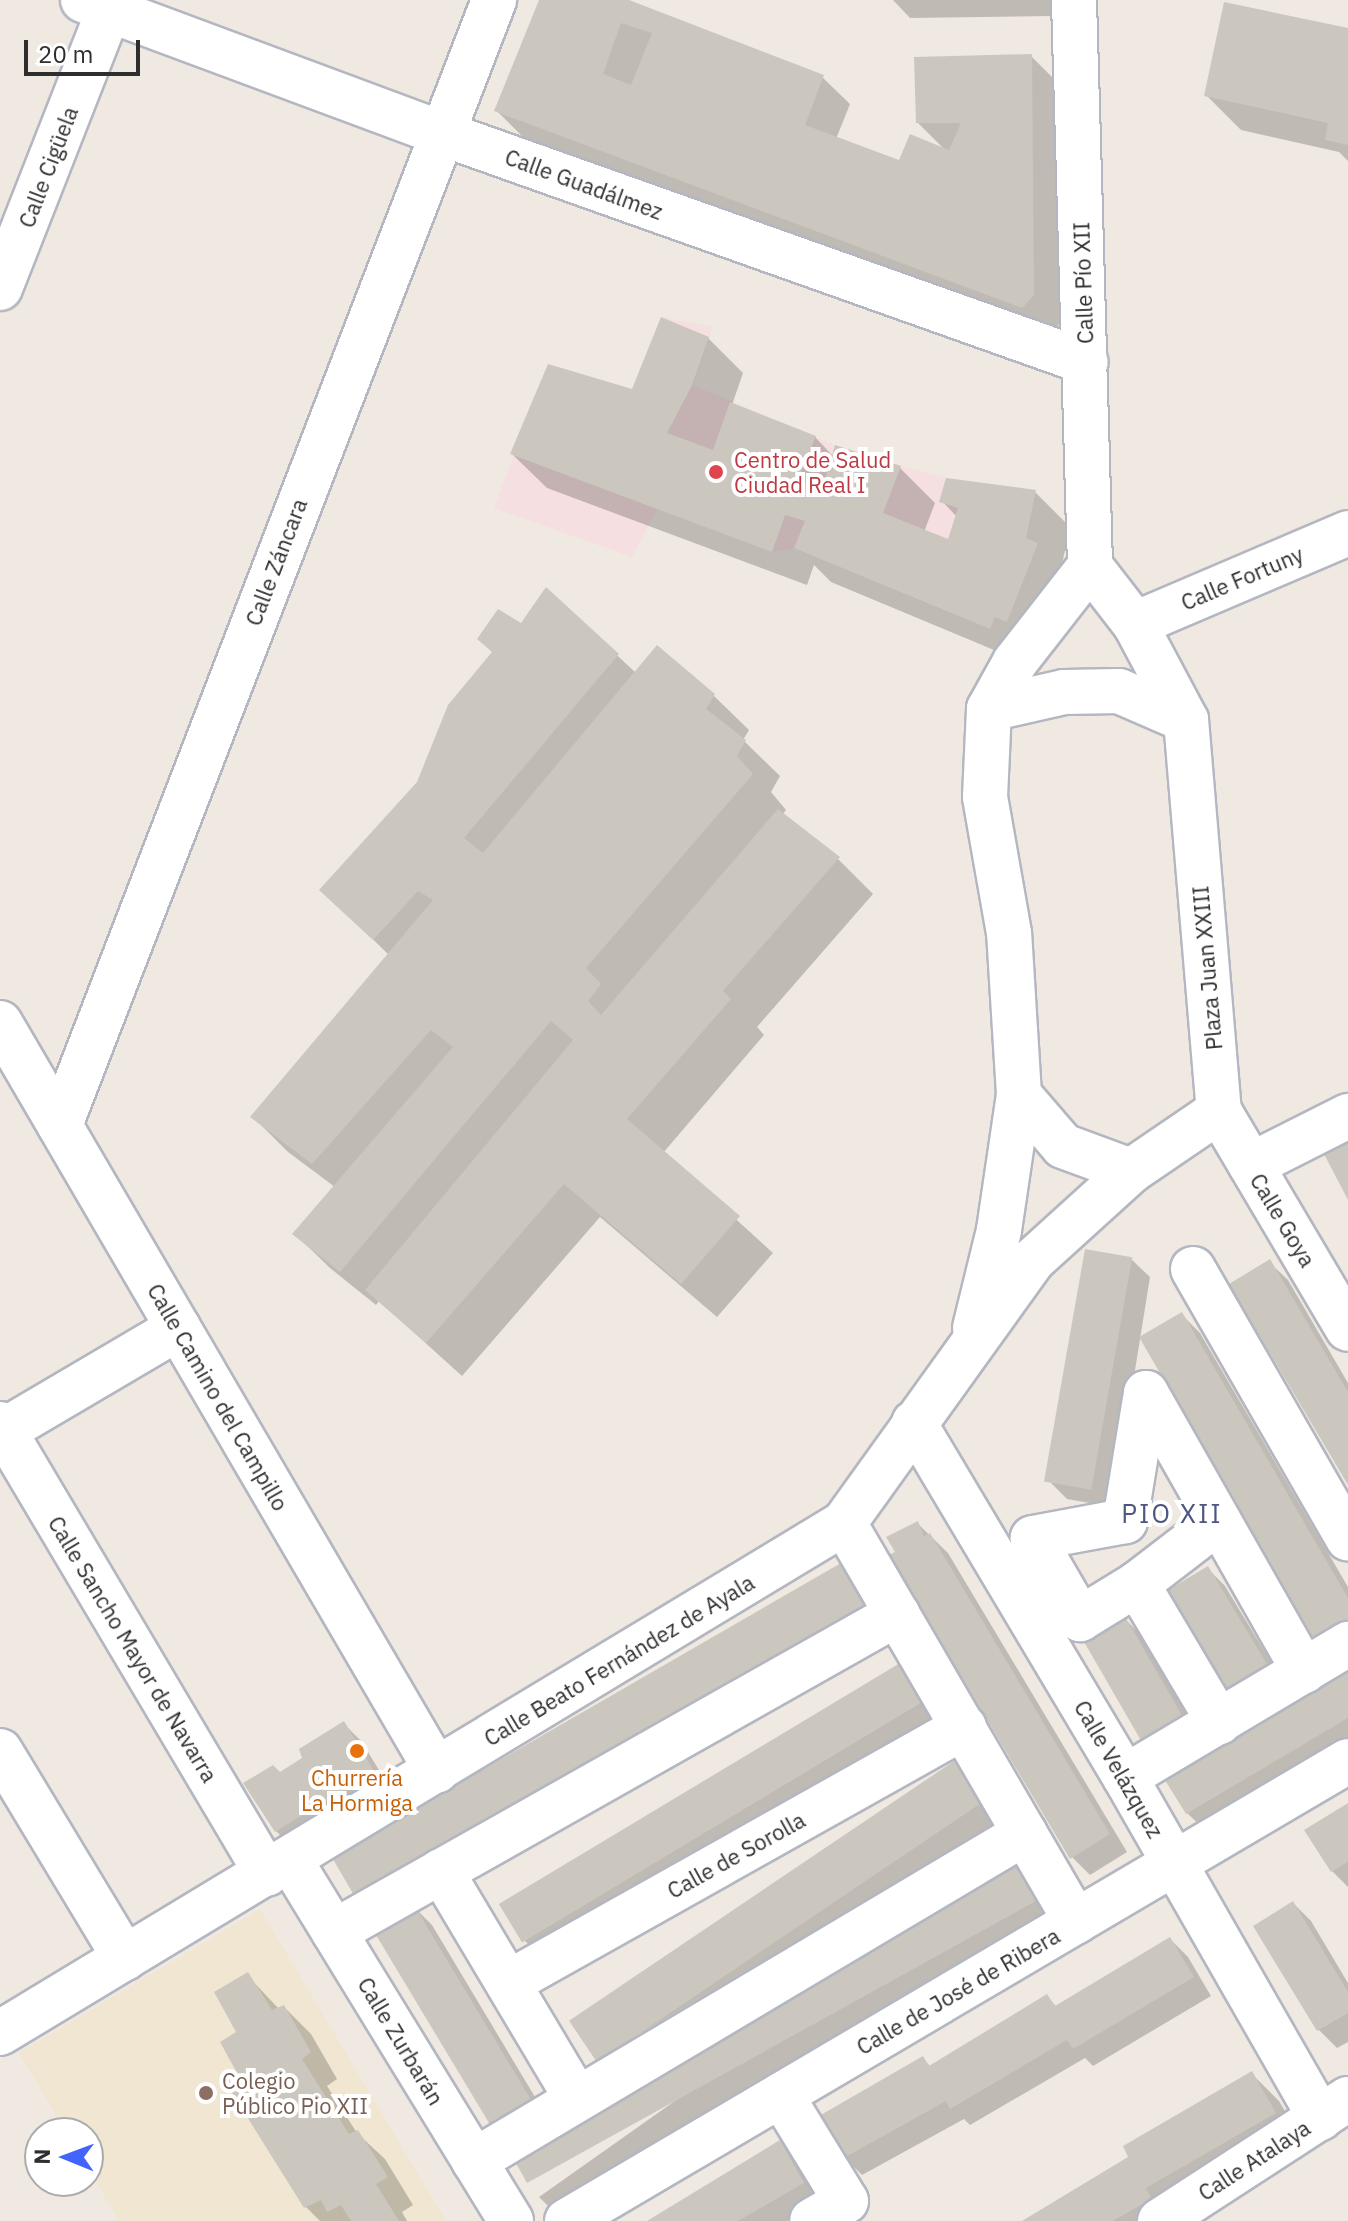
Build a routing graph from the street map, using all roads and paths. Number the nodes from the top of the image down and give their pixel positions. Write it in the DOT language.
graph roads {
  1 [pos="494,0"];
  2 [pos="1074,0"];
  3 [pos="102,3"];
  4 [pos="441,133"];
  5 [pos="0,288"];
  6 [pos="1086,362"];
  7 [pos="1348,533"];
  8 [pos="1090,566"];
  9 [pos="1135,624"];
  10 [pos="989,709"];
  11 [pos="1186,720"];
  12 [pos="0,1023"];
  13 [pos="1019,1095"];
  14 [pos="1219,1111"];
  15 [pos="1348,1116"];
  16 [pos="60,1125"];
  17 [pos="1251,1165"];
  18 [pos="1131,1171"];
  19 [pos="1193,1269"];
  20 [pos="1336,1283"];
  21 [pos="178,1328"];
  22 [pos="1348,1329"];
  23 [pos="969,1352"];
  24 [pos="914,1423"];
  25 [pos="1,1429"];
  26 [pos="1219,1521"];
  27 [pos="844,1523"];
  28 [pos="1348,1539"];
  29 [pos="1137,1584"];
  30 [pos="897,1614"];
  31 [pos="1348,1644"];
  32 [pos="1304,1671"];
  33 [pos="1219,1722"];
  34 [pos="964,1727"];
  35 [pos="0,1751"];
  36 [pos="1348,1761"];
  37 [pos="437,1771"];
  38 [pos="1125,1777"];
  39 [pos="1025,1833"];
  40 [pos="1173,1863"];
  41 [pos="278,1867"];
  42 [pos="441,1871"];
  43 [pos="1076,1921"];
  44 [pos="334,1932"];
  45 [pos="125,1958"];
  46 [pos="508,1983"];
  47 [pos="0,2033"];
  48 [pos="781,2095"];
  49 [pos="577,2099"];
  50 [pos="1334,2108"];
  51 [pos="474,2161"];
  52 [pos="511,2221"];
  53 [pos="567,2221"];
  54 [pos="812,2221"];
  55 [pos="1160,2221"];
  1 -- 4 [label="street, Calle Záncara"];
  2 -- 6 [label="street, Calle Pío XII"];
  3 -- 4 [label="street, Calle Guadálmez"];
  3 -- 5 [label="street, Calle Cigüela"];
  4 -- 6 [label="street, Calle Guadálmez"];
  4 -- 16 [label="street, Calle Záncara"];
  6 -- 8 [label="street, Calle Pío XII"];
  7 -- 9 [label="street, Calle Fortuny"];
  8 -- 9 [label="street, Plaza Juan XXIII"];
  8 -- 10 [label="street"];
  9 -- 11 [label="street, Plaza Juan XXIII"];
  10 -- 11 [label="street"];
  10 -- 13 [label="street"];
  11 -- 14 [label="street, Plaza Juan XXIII"];
  12 -- 16 [label="street, Calle Camino del Campillo"];
  13 -- 18 [label="street"];
  13 -- 23 [label="street"];
  14 -- 17 [label="street, Calle Goya"];
  14 -- 18 [label="street"];
  15 -- 17 [label="street"];
  16 -- 21 [label="street, Calle Camino del Campillo"];
  17 -- 20 [label="street, Calle Goya"];
  18 -- 23 [label="street"];
  19 -- 28 [label="street"];
  20 -- 22 [label="street, Calle Goya"];
  21 -- 25 [label="street"];
  21 -- 37 [label="street, Calle Camino del Campillo"];
  23 -- 24 [label="street"];
  24 -- 27 [label="street, Calle Beato Fernández de Ayala"];
  24 -- 38 [label="street, Calle Velázquez"];
  25 -- 41 [label="street, Calle Sancho Mayor de Navarra"];
  26 -- 29 [label="street"];
  26 -- 29 [label="street"];
  26 -- 32 [label="street"];
  27 -- 30 [label="street"];
  27 -- 37 [label="street, Calle Beato Fernández de Ayala"];
  29 -- 33 [label="street"];
  30 -- 34 [label="street"];
  30 -- 42 [label="street"];
  31 -- 32 [label="street"];
  32 -- 33 [label="street"];
  33 -- 38 [label="street"];
  34 -- 39 [label="street"];
  34 -- 46 [label="street, Calle de Sorolla"];
  35 -- 45 [label="street"];
  36 -- 40 [label="street, Calle de José de Ribera"];
  37 -- 41 [label="street, Calle Beato Fernández de Ayala"];
  38 -- 40 [label="street, Calle Velázquez"];
  39 -- 43 [label="street"];
  39 -- 49 [label="street"];
  40 -- 43 [label="street, Calle de José de Ribera"];
  40 -- 50 [label="street, Calle Velázquez"];
  41 -- 44 [label="street, Calle Zurbarán"];
  41 -- 45 [label="street, Calle Beato Fernández de Ayala"];
  42 -- 44 [label="street"];
  42 -- 46 [label="street"];
  43 -- 48 [label="street, Calle de José de Ribera"];
  44 -- 51 [label="street, Calle Zurbarán"];
  45 -- 47 [label="street, Calle Beato Fernández de Ayala"];
  46 -- 49 [label="street"];
  48 -- 53 [label="street, Calle de José de Ribera"];
  48 -- 54 [label="street"];
  49 -- 51 [label="street"];
  50 -- 55 [label="street, Calle Atalaya"];
  51 -- 52 [label="street, Calle Zurbarán"];
}
